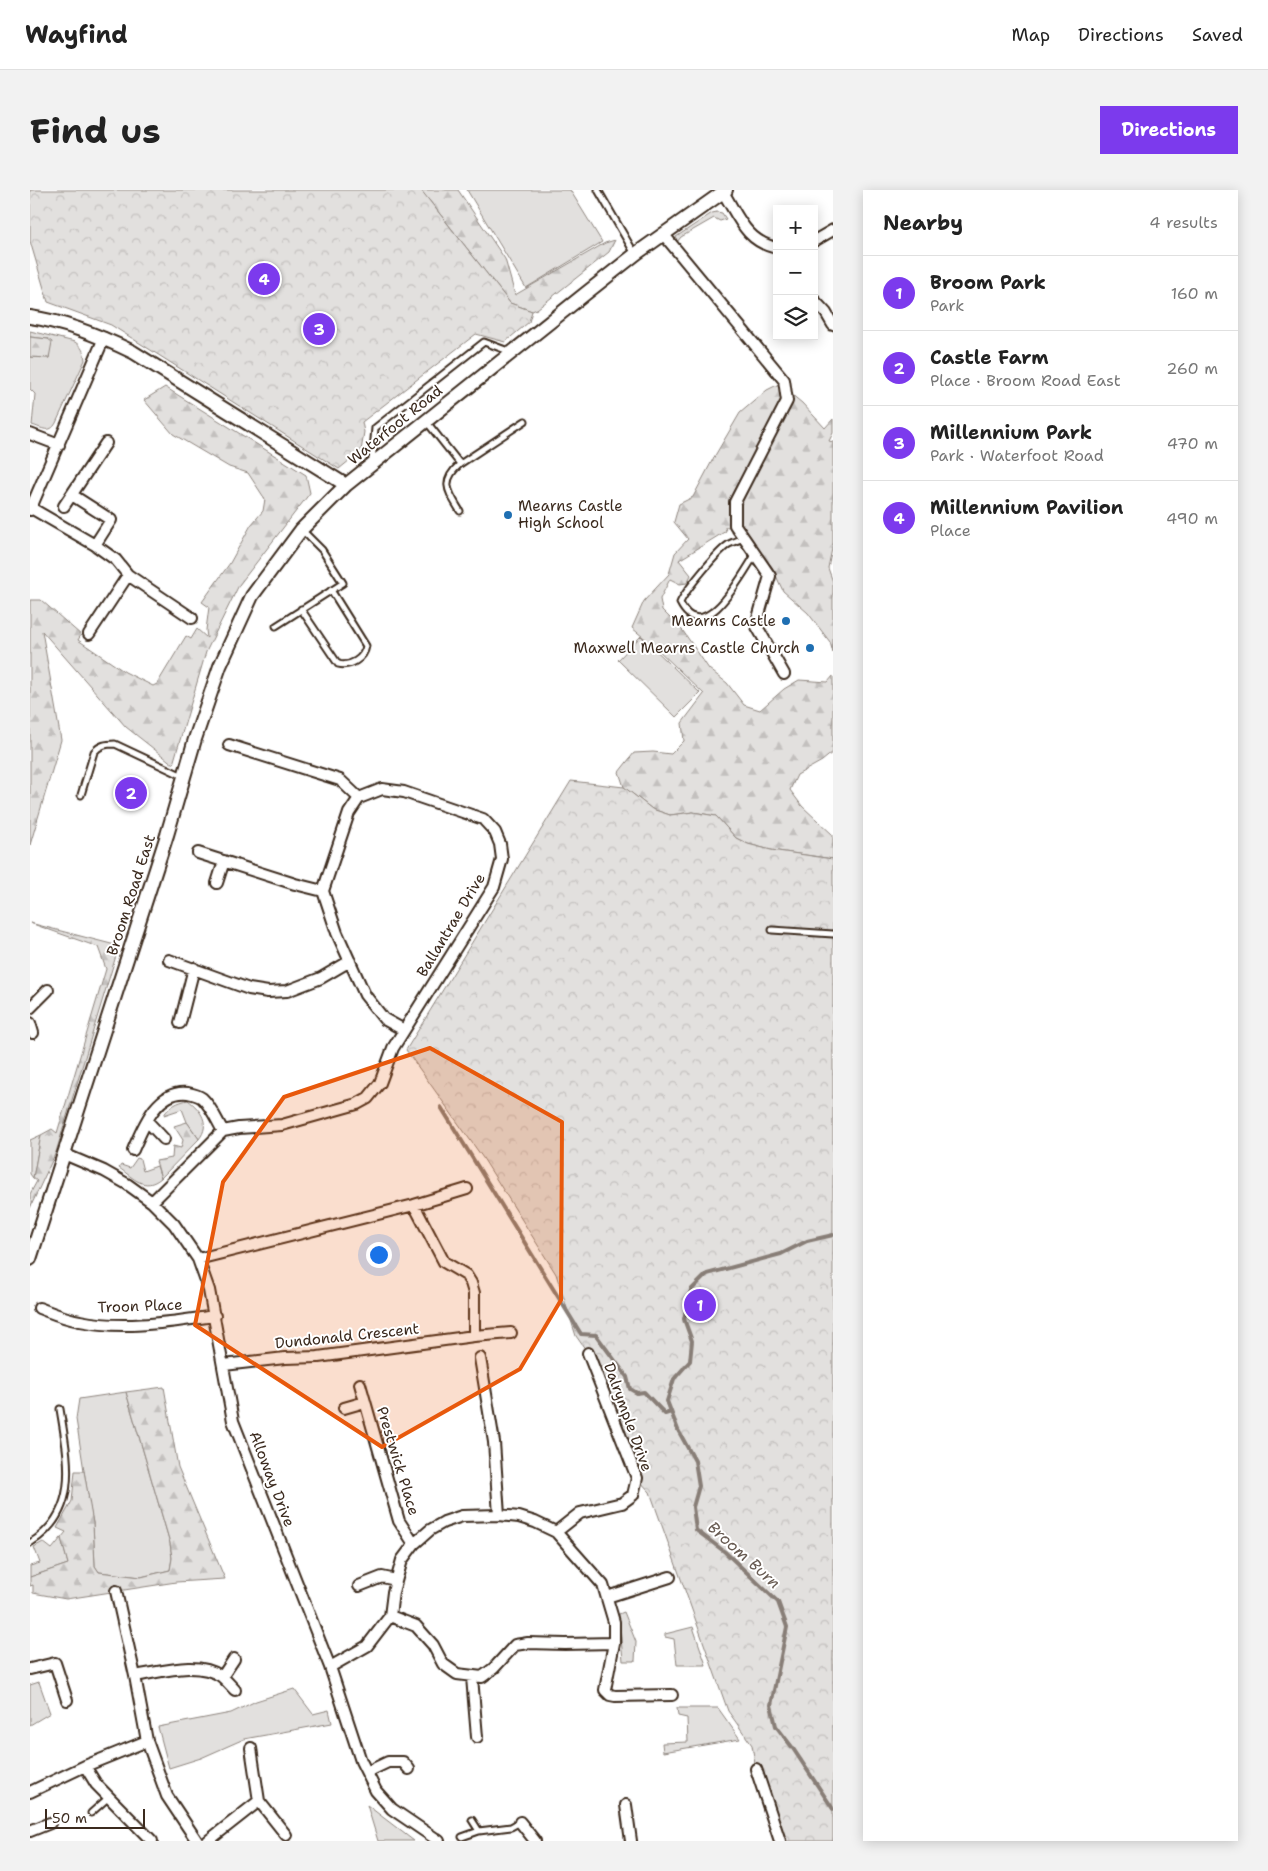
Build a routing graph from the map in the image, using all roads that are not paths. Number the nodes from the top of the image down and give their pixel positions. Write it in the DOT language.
graph roads {
  1 [pos="598,190"];
  2 [pos="725,191"];
  3 [pos="833,230"];
  4 [pos="664,235"];
  5 [pos="818,239"];
  6 [pos="773,247"];
  7 [pos="636,254"];
  8 [pos="818,304"];
  9 [pos="30,317"];
  10 [pos="833,325"];
  11 [pos="104,338"];
  12 [pos="513,352"];
  13 [pos="426,420"];
  14 [pos="526,421"];
  15 [pos="30,434"];
  16 [pos="106,443"];
  17 [pos="59,444"];
  18 [pos="372,464"];
  19 [pos="460,464"];
  20 [pos="346,486"];
  21 [pos="72,494"];
  22 [pos="64,506"];
  23 [pos="30,509"];
  24 [pos="460,511"];
  25 [pos="301,530"];
  26 [pos="743,538"];
  27 [pos="95,545"];
  28 [pos="755,555"];
  29 [pos="128,576"];
  30 [pos="331,590"];
  31 [pos="301,610"];
  32 [pos="192,618"];
  33 [pos="276,626"];
  34 [pos="89,634"];
  35 [pos="784,674"];
  36 [pos="229,745"];
  37 [pos="183,776"];
  38 [pos="80,795"];
  39 [pos="359,798"];
  40 [pos="198,853"];
  41 [pos="224,860"];
  42 [pos="217,883"];
  43 [pos="323,891"];
  44 [pos="772,930"];
  45 [pos="833,934"];
  46 [pos="168,960"];
  47 [pos="350,961"];
  48 [pos="194,968"];
  49 [pos="48,990"];
  50 [pos="30,1008"];
  51 [pos="180,1023"];
  52 [pos="404,1030"];
  53 [pos="147,1121"];
  54 [pos="223,1131"];
  55 [pos="164,1138"];
  56 [pos="133,1150"];
  57 [pos="64,1154"];
  58 [pos="467,1189"];
  59 [pos="152,1202"];
  60 [pos="414,1205"];
  61 [pos="30,1259"];
  62 [pos="198,1259"];
  63 [pos="39,1308"];
  64 [pos="215,1316"];
  65 [pos="511,1333"];
  66 [pos="474,1336"];
  67 [pos="588,1353"];
  68 [pos="480,1358"];
  69 [pos="224,1365"];
  70 [pos="360,1384"];
  71 [pos="365,1402"];
  72 [pos="344,1408"];
  73 [pos="60,1409"];
  74 [pos="499,1515"];
  75 [pos="556,1532"];
  76 [pos="30,1543"];
  77 [pos="414,1544"];
  78 [pos="670,1577"];
  79 [pos="396,1580"];
  80 [pos="359,1586"];
  81 [pos="116,1591"];
  82 [pos="606,1597"];
  83 [pos="390,1616"];
  84 [pos="614,1643"];
  85 [pos="234,1658"];
  86 [pos="330,1667"];
  87 [pos="30,1669"];
  88 [pos="136,1676"];
  89 [pos="222,1677"];
  90 [pos="472,1677"];
  91 [pos="235,1690"];
  92 [pos="672,1695"];
  93 [pos="67,1700"];
  94 [pos="477,1737"];
  95 [pos="147,1741"];
  96 [pos="251,1748"];
  97 [pos="85,1766"];
  98 [pos="409,1769"];
  99 [pos="756,1769"];
  100 [pos="367,1772"];
  101 [pos="30,1792"];
  102 [pos="109,1797"];
  103 [pos="259,1800"];
  104 [pos="626,1805"];
  105 [pos="91,1813"];
  106 [pos="472,1820"];
  107 [pos="520,1822"];
  108 [pos="50,1823"];
  109 [pos="30,1831"];
  110 [pos="479,1831"];
  111 [pos="286,1835"];
  112 [pos="462,1837"];
  113 [pos="152,1841"];
  114 [pos="197,1841"];
  115 [pos="208,1841"];
  116 [pos="439,1841"];
  117 [pos="535,1841"];
  118 [pos="631,1841"];
  119 [pos="780,1841"];
  1 -- 7 [label="lane"];
  2 -- 4 [label="street, Waterfoot Road"];
  2 -- 6 [label="street"];
  3 -- 5 [label="street"];
  4 -- 7 [label="street, Waterfoot Road"];
  4 -- 26 [label="street"];
  7 -- 12 [label="street, Waterfoot Road"];
  8 -- 10 [label="street"];
  9 -- 11 [label="street, Waterfoot Road"];
  11 -- 17 [label="street"];
  11 -- 20 [label="street, Waterfoot Road"];
  12 -- 13 [label="street, Waterfoot Road"];
  12 -- 18 [label="lane"];
  13 -- 18 [label="street, Waterfoot Road"];
  13 -- 19 [label="lane"];
  14 -- 19 [label="lane"];
  15 -- 17 [label="street"];
  16 -- 21 [label="street"];
  17 -- 23 [label="street"];
  18 -- 20 [label="street, Waterfoot Road"];
  19 -- 24 [label="lane"];
  20 -- 25 [label="street, Broom Road East"];
  21 -- 22 [label="street"];
  21 -- 27 [label="street"];
  23 -- 27 [label="street"];
  25 -- 30 [label="lane"];
  25 -- 37 [label="street, Broom Road East"];
  26 -- 28 [label="street"];
  26 -- 28 [label="lane"];
  27 -- 29 [label="street"];
  28 -- 35 [label="street"];
  29 -- 32 [label="street"];
  29 -- 34 [label="street"];
  30 -- 31 [label="lane"];
  30 -- 31 [label="lane"];
  31 -- 33 [label="lane"];
  36 -- 39 [label="street"];
  37 -- 38 [label="lane"];
  37 -- 57 [label="street, Broom Road East"];
  39 -- 43 [label="street"];
  39 -- 52 [label="street, Ballantrae Drive"];
  40 -- 41 [label="street"];
  41 -- 42 [label="street"];
  41 -- 43 [label="street"];
  43 -- 47 [label="street"];
  44 -- 45 [label="lane"];
  46 -- 48 [label="street"];
  47 -- 48 [label="street"];
  47 -- 52 [label="street"];
  48 -- 51 [label="street"];
  49 -- 50 [label="street"];
  52 -- 54 [label="street, Ballantrae Drive"];
  53 -- 54 [label="street"];
  53 -- 55 [label="street"];
  53 -- 56 [label="street"];
  54 -- 59 [label="street"];
  57 -- 59 [label="street, Alloway Drive"];
  57 -- 61 [label="street, Broom Road East"];
  58 -- 60 [label="street"];
  59 -- 62 [label="street, Alloway Drive"];
  60 -- 62 [label="street"];
  60 -- 66 [label="street"];
  62 -- 64 [label="street, Alloway Drive"];
  63 -- 64 [label="street, Troon Place"];
  64 -- 69 [label="street, Alloway Drive"];
  65 -- 66 [label="street, Dundonald Crescent"];
  66 -- 69 [label="street, Dundonald Crescent"];
  67 -- 75 [label="street, Dalrymple Drive"];
  68 -- 74 [label="street"];
  69 -- 86 [label="street, Alloway Drive"];
  70 -- 71 [label="street, Prestwick Place"];
  71 -- 72 [label="street"];
  71 -- 77 [label="street, Prestwick Place"];
  73 -- 76 [label="lane"];
  74 -- 75 [label="street"];
  74 -- 77 [label="street"];
  75 -- 82 [label="street"];
  77 -- 79 [label="street"];
  78 -- 82 [label="street"];
  79 -- 80 [label="street"];
  79 -- 83 [label="street"];
  81 -- 88 [label="street"];
  82 -- 84 [label="street"];
  83 -- 86 [label="street"];
  83 -- 90 [label="street"];
  84 -- 90 [label="street"];
  84 -- 92 [label="street"];
  85 -- 89 [label="street"];
  86 -- 100 [label="street, Alloway Drive"];
  87 -- 93 [label="street"];
  88 -- 89 [label="street"];
  88 -- 95 [label="street"];
  89 -- 91 [label="street"];
  90 -- 94 [label="street"];
  95 -- 97 [label="street"];
  95 -- 114 [label="street"];
  96 -- 103 [label="street"];
  97 -- 101 [label="street"];
  97 -- 102 [label="street"];
  98 -- 100 [label="street"];
  99 -- 119 [label="street"];
  100 -- 116 [label="street, Alloway Drive"];
  102 -- 105 [label="lane"];
  102 -- 113 [label="street"];
  103 -- 111 [label="street"];
  103 -- 115 [label="street"];
  104 -- 118 [label="street"];
  106 -- 110 [label="lane"];
  107 -- 110 [label="lane"];
  107 -- 117 [label="street"];
  108 -- 109 [label="street"];
  110 -- 112 [label="lane"];
}
